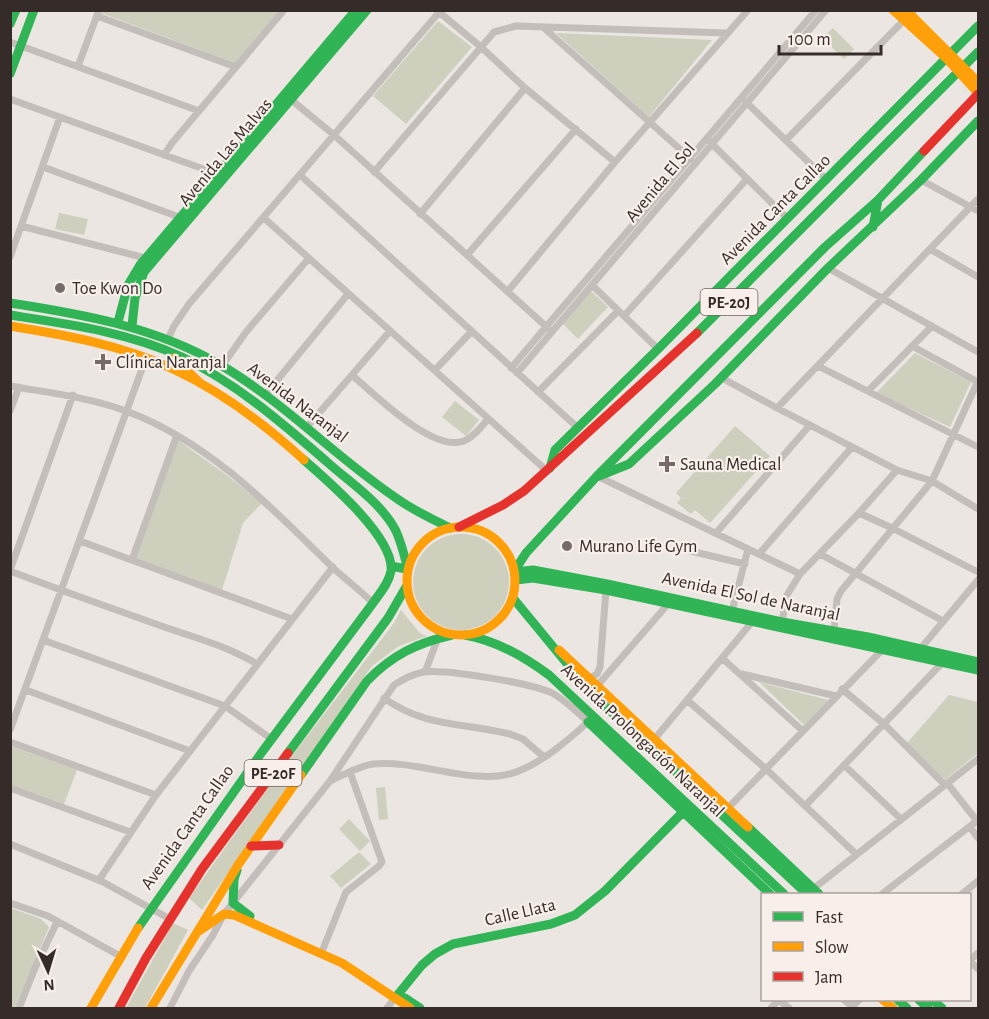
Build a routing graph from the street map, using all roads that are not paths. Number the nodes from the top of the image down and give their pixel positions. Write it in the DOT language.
graph roads {
  1 [pos="16,10"];
  2 [pos="34,10"];
  3 [pos="284,10"];
  4 [pos="356,10"];
  5 [pos="367,10"];
  6 [pos="748,10"];
  7 [pos="816,10"];
  8 [pos="826,10"];
  9 [pos="893,10"];
  10 [pos="440,11"];
  11 [pos="98,13"];
  12 [pos="909,14"];
  13 [pos="10,24"];
  14 [pos="978,26"];
  15 [pos="544,28"];
  16 [pos="727,33"];
  17 [pos="10,42"];
  18 [pos="21,45"];
  19 [pos="481,47"];
  20 [pos="978,52"];
  21 [pos="949,57"];
  22 [pos="78,66"];
  23 [pos="236,67"];
  24 [pos="961,70"];
  25 [pos="10,75"];
  26 [pos="978,82"];
  27 [pos="525,88"];
  28 [pos="978,93"];
  29 [pos="288,97"];
  30 [pos="10,99"];
  31 [pos="746,102"];
  32 [pos="199,111"];
  33 [pos="60,117"];
  34 [pos="978,121"];
  35 [pos="650,124"];
  36 [pos="576,129"];
  37 [pos="334,135"];
  38 [pos="786,140"];
  39 [pos="710,141"];
  40 [pos="164,155"];
  41 [pos="691,159"];
  42 [pos="615,162"];
  43 [pos="43,167"];
  44 [pos="374,172"];
  45 [pos="300,175"];
  46 [pos="222,176"];
  47 [pos="747,179"];
  48 [pos="827,180"];
  49 [pos="921,180"];
  50 [pos="978,199"];
  51 [pos="878,200"];
  52 [pos="975,208"];
  53 [pos="420,214"];
  54 [pos="179,217"];
  55 [pos="264,218"];
  56 [pos="788,219"];
  57 [pos="21,226"];
  58 [pos="873,226"];
  59 [pos="930,249"];
  60 [pos="467,255"];
  61 [pos="10,257"];
  62 [pos="309,258"];
  63 [pos="150,259"];
  64 [pos="828,268"];
  65 [pos="978,277"];
  66 [pos="592,285"];
  67 [pos="508,291"];
  68 [pos="348,294"];
  69 [pos="883,298"];
  70 [pos="10,303"];
  71 [pos="621,314"];
  72 [pos="10,315"];
  73 [pos="117,322"];
  74 [pos="10,326"];
  75 [pos="132,326"];
  76 [pos="932,326"];
  77 [pos="549,330"];
  78 [pos="390,331"];
  79 [pos="472,331"];
  80 [pos="168,339"];
  81 [pos="912,346"];
  82 [pos="658,349"];
  83 [pos="978,352"];
  84 [pos="169,353"];
  85 [pos="146,358"];
  86 [pos="222,366"];
  87 [pos="818,366"];
  88 [pos="435,370"];
  89 [pos="514,371"];
  90 [pos="352,375"];
  91 [pos="722,378"];
  92 [pos="978,381"];
  93 [pos="200,382"];
  94 [pos="10,386"];
  95 [pos="19,387"];
  96 [pos="868,391"];
  97 [pos="538,392"];
  98 [pos="73,395"];
  99 [pos="265,395"];
  100 [pos="777,408"];
  101 [pos="10,411"];
  102 [pos="127,411"];
  103 [pos="488,419"];
  104 [pos="810,425"];
  105 [pos="577,427"];
  106 [pos="306,428"];
  107 [pos="177,435"];
  108 [pos="953,435"];
  109 [pos="852,447"];
  110 [pos="978,447"];
  111 [pos="548,470"];
  112 [pos="897,470"];
  113 [pos="597,476"];
  114 [pos="932,481"];
  115 [pos="978,509"];
  116 [pos="860,513"];
  117 [pos="455,527"];
  118 [pos="892,528"];
  119 [pos="716,533"];
  120 [pos="80,541"];
  121 [pos="748,549"];
  122 [pos="686,550"];
  123 [pos="759,554"];
  124 [pos="820,554"];
  125 [pos="132,560"];
  126 [pos="745,564"];
  127 [pos="391,566"];
  128 [pos="333,567"];
  129 [pos="407,567"];
  130 [pos="10,570"];
  131 [pos="855,572"];
  132 [pos="978,572"];
  133 [pos="515,574"];
  134 [pos="800,574"];
  135 [pos="978,580"];
  136 [pos="406,587"];
  137 [pos="606,590"];
  138 [pos="61,591"];
  139 [pos="513,598"];
  140 [pos="373,603"];
  141 [pos="668,604"];
  142 [pos="732,611"];
  143 [pos="292,619"];
  144 [pos="943,621"];
  145 [pos="752,622"];
  146 [pos="782,622"];
  147 [pos="834,631"];
  148 [pos="452,635"];
  149 [pos="465,635"];
  150 [pos="438,638"];
  151 [pos="43,640"];
  152 [pos="546,640"];
  153 [pos="884,645"];
  154 [pos="921,648"];
  155 [pos="723,658"];
  156 [pos="943,662"];
  157 [pos="257,664"];
  158 [pos="978,664"];
  159 [pos="425,672"];
  160 [pos="739,673"];
  161 [pos="590,678"];
  162 [pos="597,686"];
  163 [pos="843,689"];
  164 [pos="26,690"];
  165 [pos="836,696"];
  166 [pos="384,698"];
  167 [pos="687,700"];
  168 [pos="225,706"];
  169 [pos="588,722"];
  170 [pos="884,724"];
  171 [pos="10,729"];
  172 [pos="803,731"];
  173 [pos="270,738"];
  174 [pos="10,742"];
  175 [pos="652,743"];
  176 [pos="190,751"];
  177 [pos="543,757"];
  178 [pos="978,759"];
  179 [pos="844,765"];
  180 [pos="766,770"];
  181 [pos="350,772"];
  182 [pos="330,781"];
  183 [pos="946,784"];
  184 [pos="10,788"];
  185 [pos="156,795"];
  186 [pos="805,806"];
  187 [pos="728,808"];
  188 [pos="683,812"];
  189 [pos="900,819"];
  190 [pos="978,821"];
  191 [pos="970,827"];
  192 [pos="130,832"];
  193 [pos="978,838"];
  194 [pos="10,844"];
  195 [pos="279,845"];
  196 [pos="251,846"];
  197 [pos="856,854"];
  198 [pos="775,864"];
  199 [pos="238,865"];
  200 [pos="790,867"];
  201 [pos="759,872"];
  202 [pos="99,880"];
  203 [pos="978,882"];
  204 [pos="761,886"];
  205 [pos="769,893"];
  206 [pos="783,893"];
  207 [pos="813,893"];
  208 [pos="883,893"];
  209 [pos="963,893"];
  210 [pos="10,903"];
  211 [pos="233,903"];
  212 [pos="151,908"];
  213 [pos="224,914"];
  214 [pos="170,919"];
  215 [pos="57,922"];
  216 [pos="187,947"];
  217 [pos="322,949"];
  218 [pos="120,956"];
  219 [pos="397,996"];
  220 [pos="19,1008"];
  221 [pos="91,1008"];
  222 [pos="119,1008"];
  223 [pos="151,1008"];
  224 [pos="170,1008"];
  225 [pos="387,1008"];
  226 [pos="410,1008"];
  227 [pos="420,1008"];
  1 -- 13 [label="main road"];
  2 -- 18 [label="main road"];
  3 -- 23 [label="street"];
  4 -- 29 [label="main road, Avenida Las Malvas"];
  5 -- 29 [label="main road, Avenida Las Malvas"];
  6 -- 16 [label="street"];
  7 -- 39 [label="street, Avenida El Sol"];
  8 -- 31 [label="street, Avenida El Sol"];
  9 -- 12 [label="main road"];
  10 -- 19 [label="street"];
  10 -- 37 [label="street"];
  11 -- 22 [label="street"];
  11 -- 23 [label="street"];
  12 -- 21 [label="main road"];
  12 -- 38 [label="street"];
  14 -- 21 [label="main road, Avenida Canta Callao"];
  15 -- 16 [label="street"];
  15 -- 19 [label="street"];
  15 -- 35 [label="street"];
  16 -- 35 [label="street"];
  17 -- 18 [label="street"];
  18 -- 22 [label="street"];
  18 -- 25 [label="main road"];
  19 -- 27 [label="street"];
  19 -- 44 [label="street"];
  20 -- 24 [label="main road, Avenida Canta Callao / PE-20J"];
  21 -- 24 [label="main road"];
  21 -- 48 [label="main road, Avenida Canta Callao"];
  22 -- 32 [label="street"];
  23 -- 32 [label="street"];
  24 -- 26 [label="main road"];
  24 -- 28 [label="main road"];
  24 -- 111 [label="main road, Avenida Canta Callao / PE-20J"];
  27 -- 36 [label="street"];
  27 -- 53 [label="street"];
  28 -- 51 [label="main road, PE-20J"];
  29 -- 37 [label="street"];
  29 -- 46 [label="main road, Avenida Las Malvas"];
  30 -- 33 [label="street"];
  31 -- 38 [label="street"];
  31 -- 39 [label="street, Avenida El Sol"];
  32 -- 40 [label="street"];
  33 -- 40 [label="street"];
  33 -- 43 [label="street"];
  34 -- 49 [label="main road"];
  35 -- 41 [label="street"];
  35 -- 42 [label="street"];
  36 -- 42 [label="street"];
  36 -- 60 [label="street"];
  37 -- 44 [label="street"];
  37 -- 45 [label="street"];
  38 -- 48 [label="street"];
  39 -- 41 [label="street, Avenida El Sol"];
  39 -- 47 [label="street"];
  39 -- 66 [label="street, Avenida El Sol"];
  40 -- 46 [label="street"];
  41 -- 77 [label="street, Avenida El Sol"];
  42 -- 67 [label="street"];
  43 -- 54 [label="street"];
  43 -- 57 [label="street"];
  44 -- 53 [label="street"];
  45 -- 55 [label="street"];
  45 -- 79 [label="street"];
  46 -- 54 [label="main road, Avenida Las Malvas"];
  46 -- 63 [label="main road, Avenida Las Malvas"];
  47 -- 56 [label="street"];
  47 -- 71 [label="street"];
  48 -- 56 [label="main road, Avenida Canta Callao"];
  49 -- 52 [label="street"];
  49 -- 58 [label="main road"];
  50 -- 52 [label="street"];
  51 -- 58 [label="main road"];
  51 -- 113 [label="main road, PE-20J"];
  52 -- 59 [label="street"];
  53 -- 60 [label="street"];
  54 -- 63 [label="main road, Avenida Las Malvas"];
  55 -- 62 [label="street"];
  55 -- 80 [label="street"];
  56 -- 82 [label="main road, Avenida Canta Callao"];
  57 -- 61 [label="street"];
  57 -- 63 [label="street"];
  58 -- 64 [label="main road"];
  59 -- 65 [label="street"];
  59 -- 69 [label="street"];
  60 -- 67 [label="street"];
  62 -- 68 [label="street"];
  62 -- 86 [label="street"];
  63 -- 73 [label="main road, Avenida Las Malvas"];
  63 -- 75 [label="main road, Avenida Las Malvas"];
  64 -- 69 [label="street"];
  64 -- 91 [label="main road"];
  66 -- 71 [label="street"];
  66 -- 77 [label="street, Avenida El Sol"];
  67 -- 77 [label="street"];
  68 -- 78 [label="street"];
  68 -- 99 [label="street"];
  69 -- 76 [label="street"];
  69 -- 87 [label="street"];
  70 -- 73 [label="main road, Avenida Naranjal"];
  71 -- 82 [label="street"];
  71 -- 97 [label="street"];
  72 -- 84 [label="main road, Avenida Naranjal"];
  73 -- 75 [label="main road, Avenida Naranjal"];
  74 -- 85 [label="main road"];
  75 -- 80 [label="main road, Avenida Naranjal"];
  76 -- 81 [label="street"];
  76 -- 83 [label="street"];
  77 -- 89 [label="street, Avenida El Sol"];
  78 -- 88 [label="street"];
  78 -- 90 [label="street"];
  79 -- 88 [label="street"];
  79 -- 89 [label="street"];
  80 -- 86 [label="main road, Avenida Naranjal"];
  81 -- 92 [label="street"];
  81 -- 96 [label="street"];
  82 -- 105 [label="main road, Avenida Canta Callao"];
  84 -- 93 [label="main road"];
  84 -- 129 [label="main road, Avenida Naranjal"];
  85 -- 93 [label="main road"];
  85 -- 102 [label="street"];
  86 -- 99 [label="main road, Avenida Naranjal"];
  87 -- 96 [label="street"];
  87 -- 100 [label="street"];
  88 -- 103 [label="street"];
  89 -- 97 [label="street"];
  90 -- 103 [label="street"];
  90 -- 106 [label="street"];
  91 -- 100 [label="street"];
  91 -- 113 [label="main road"];
  92 -- 108 [label="street"];
  93 -- 127 [label="main road"];
  94 -- 95 [label="street"];
  95 -- 98 [label="street"];
  95 -- 101 [label="street"];
  96 -- 108 [label="street"];
  97 -- 105 [label="street"];
  98 -- 102 [label="street"];
  98 -- 130 [label="street"];
  99 -- 106 [label="main road, Avenida Naranjal"];
  100 -- 104 [label="street"];
  102 -- 107 [label="street"];
  102 -- 120 [label="street"];
  103 -- 111 [label="street"];
  104 -- 109 [label="street"];
  104 -- 119 [label="street"];
  105 -- 111 [label="main road, Avenida Canta Callao"];
  106 -- 117 [label="main road, Avenida Naranjal"];
  107 -- 125 [label="street"];
  107 -- 128 [label="street"];
  108 -- 110 [label="street"];
  108 -- 114 [label="street"];
  109 -- 112 [label="street"];
  109 -- 123 [label="street"];
  111 -- 117 [label="main road, Avenida Canta Callao / PE-20J"];
  112 -- 114 [label="street"];
  112 -- 116 [label="street"];
  113 -- 119 [label="street"];
  113 -- 133 [label="main road, PE-20J"];
  114 -- 115 [label="street"];
  114 -- 118 [label="street"];
  116 -- 118 [label="street"];
  116 -- 124 [label="street"];
  117 -- 129 [label="main road"];
  117 -- 133 [label="main road"];
  118 -- 131 [label="street"];
  118 -- 132 [label="street"];
  119 -- 121 [label="street"];
  120 -- 125 [label="street"];
  120 -- 138 [label="street"];
  121 -- 123 [label="street"];
  121 -- 126 [label="street"];
  122 -- 126 [label="street"];
  123 -- 134 [label="street"];
  124 -- 131 [label="street"];
  124 -- 134 [label="street"];
  125 -- 143 [label="street"];
  126 -- 142 [label="street"];
  127 -- 129 [label="main road"];
  127 -- 140 [label="main road, Avenida Canta Callao"];
  128 -- 140 [label="street"];
  128 -- 143 [label="street"];
  129 -- 136 [label="main road, PE-20F"];
  130 -- 138 [label="street"];
  131 -- 144 [label="street"];
  131 -- 147 [label="street"];
  133 -- 137 [label="main road, Avenida El Sol de Naranjal"];
  133 -- 139 [label="main road, PE-20F"];
  133 -- 142 [label="main road, Avenida El Sol de Naranjal"];
  134 -- 146 [label="street"];
  135 -- 144 [label="street"];
  136 -- 148 [label="main road, PE-20F"];
  136 -- 214 [label="main road, Avenida Canta Callao / PE-20F"];
  137 -- 141 [label="main road, Avenida El Sol de Naranjal"];
  137 -- 161 [label="street"];
  138 -- 151 [label="street"];
  138 -- 157 [label="street"];
  139 -- 149 [label="main road, PE-20F"];
  139 -- 152 [label="main road, Avenida Prolongación Naranjal"];
  140 -- 173 [label="main road, Avenida Canta Callao"];
  141 -- 145 [label="main road, Avenida El Sol de Naranjal"];
  141 -- 162 [label="street"];
  142 -- 146 [label="main road, Avenida El Sol de Naranjal"];
  143 -- 157 [label="street"];
  144 -- 154 [label="street"];
  145 -- 153 [label="main road, Avenida El Sol de Naranjal"];
  145 -- 155 [label="street"];
  146 -- 147 [label="main road, Avenida El Sol de Naranjal"];
  147 -- 153 [label="main road, Avenida El Sol de Naranjal"];
  148 -- 149 [label="main road, PE-20F"];
  148 -- 150 [label="main road, PE-20F"];
  149 -- 201 [label="main road, Avenida Prolongación Naranjal"];
  150 -- 159 [label="street"];
  150 -- 196 [label="main road, PE-20F"];
  151 -- 164 [label="street"];
  151 -- 168 [label="street"];
  152 -- 161 [label="main road, Avenida Prolongación Naranjal"];
  152 -- 175 [label="main road, Avenida Prolongación Naranjal"];
  153 -- 154 [label="main road, Avenida El Sol de Naranjal"];
  153 -- 156 [label="main road, Avenida El Sol de Naranjal"];
  153 -- 163 [label="street"];
  154 -- 158 [label="main road, Avenida El Sol de Naranjal"];
  155 -- 160 [label="street"];
  155 -- 167 [label="street"];
  156 -- 158 [label="main road, Avenida El Sol de Naranjal"];
  156 -- 170 [label="street"];
  157 -- 168 [label="street"];
  159 -- 166 [label="street"];
  159 -- 169 [label="street"];
  160 -- 165 [label="street"];
  160 -- 172 [label="street"];
  161 -- 162 [label="main road, Avenida Prolongación Naranjal"];
  162 -- 175 [label="main road, Avenida Prolongación Naranjal"];
  163 -- 165 [label="street"];
  163 -- 170 [label="street"];
  164 -- 171 [label="street"];
  164 -- 176 [label="street"];
  165 -- 172 [label="street"];
  166 -- 177 [label="street"];
  166 -- 182 [label="street"];
  167 -- 175 [label="street"];
  167 -- 180 [label="street"];
  168 -- 173 [label="street"];
  168 -- 176 [label="street"];
  169 -- 177 [label="street"];
  169 -- 188 [label="main road, Avenida Prolongación Naranjal"];
  170 -- 179 [label="street"];
  170 -- 183 [label="street"];
  172 -- 180 [label="street"];
  173 -- 212 [label="main road, Avenida Canta Callao"];
  174 -- 185 [label="street"];
  175 -- 187 [label="main road, Avenida Prolongación Naranjal"];
  175 -- 198 [label="main road, Avenida Prolongación Naranjal"];
  176 -- 185 [label="street"];
  177 -- 181 [label="street"];
  178 -- 183 [label="street"];
  179 -- 186 [label="street"];
  179 -- 189 [label="street"];
  180 -- 186 [label="street"];
  180 -- 187 [label="street"];
  181 -- 182 [label="street"];
  181 -- 217 [label="street"];
  182 -- 195 [label="street"];
  183 -- 189 [label="street"];
  183 -- 190 [label="street"];
  184 -- 192 [label="street"];
  185 -- 192 [label="street"];
  186 -- 197 [label="street"];
  187 -- 200 [label="main road, Avenida Prolongación Naranjal"];
  188 -- 204 [label="main road, Avenida Prolongación Naranjal"];
  188 -- 219 [label="main road, Calle Llata"];
  189 -- 197 [label="street"];
  190 -- 191 [label="street"];
  191 -- 193 [label="street"];
  191 -- 208 [label="street"];
  192 -- 202 [label="street"];
  194 -- 202 [label="street"];
  195 -- 196 [label="main road"];
  195 -- 211 [label="street"];
  196 -- 199 [label="main road, PE-20F"];
  197 -- 207 [label="street"];
  198 -- 200 [label="main road"];
  198 -- 207 [label="main road, Avenida Prolongación Naranjal"];
  199 -- 211 [label="main road"];
  199 -- 216 [label="main road, PE-20F"];
  200 -- 207 [label="main road, Avenida Prolongación Naranjal"];
  201 -- 204 [label="main road"];
  201 -- 206 [label="main road, Avenida Prolongación Naranjal"];
  202 -- 212 [label="street"];
  203 -- 209 [label="street"];
  204 -- 205 [label="main road, Avenida Prolongación Naranjal"];
  210 -- 215 [label="street"];
  211 -- 213 [label="street"];
  211 -- 217 [label="main road"];
  212 -- 214 [label="street"];
  212 -- 218 [label="main road, Avenida Canta Callao"];
  213 -- 216 [label="main road"];
  213 -- 219 [label="main road"];
  213 -- 224 [label="street"];
  214 -- 222 [label="main road, Avenida Canta Callao / PE-20F"];
  215 -- 218 [label="street"];
  215 -- 220 [label="street"];
  216 -- 223 [label="main road, PE-20F"];
  217 -- 219 [label="main road"];
  218 -- 221 [label="main road, Avenida Canta Callao"];
  219 -- 225 [label="street, Calle Llata"];
  219 -- 226 [label="main road"];
  219 -- 227 [label="main road"];
}
